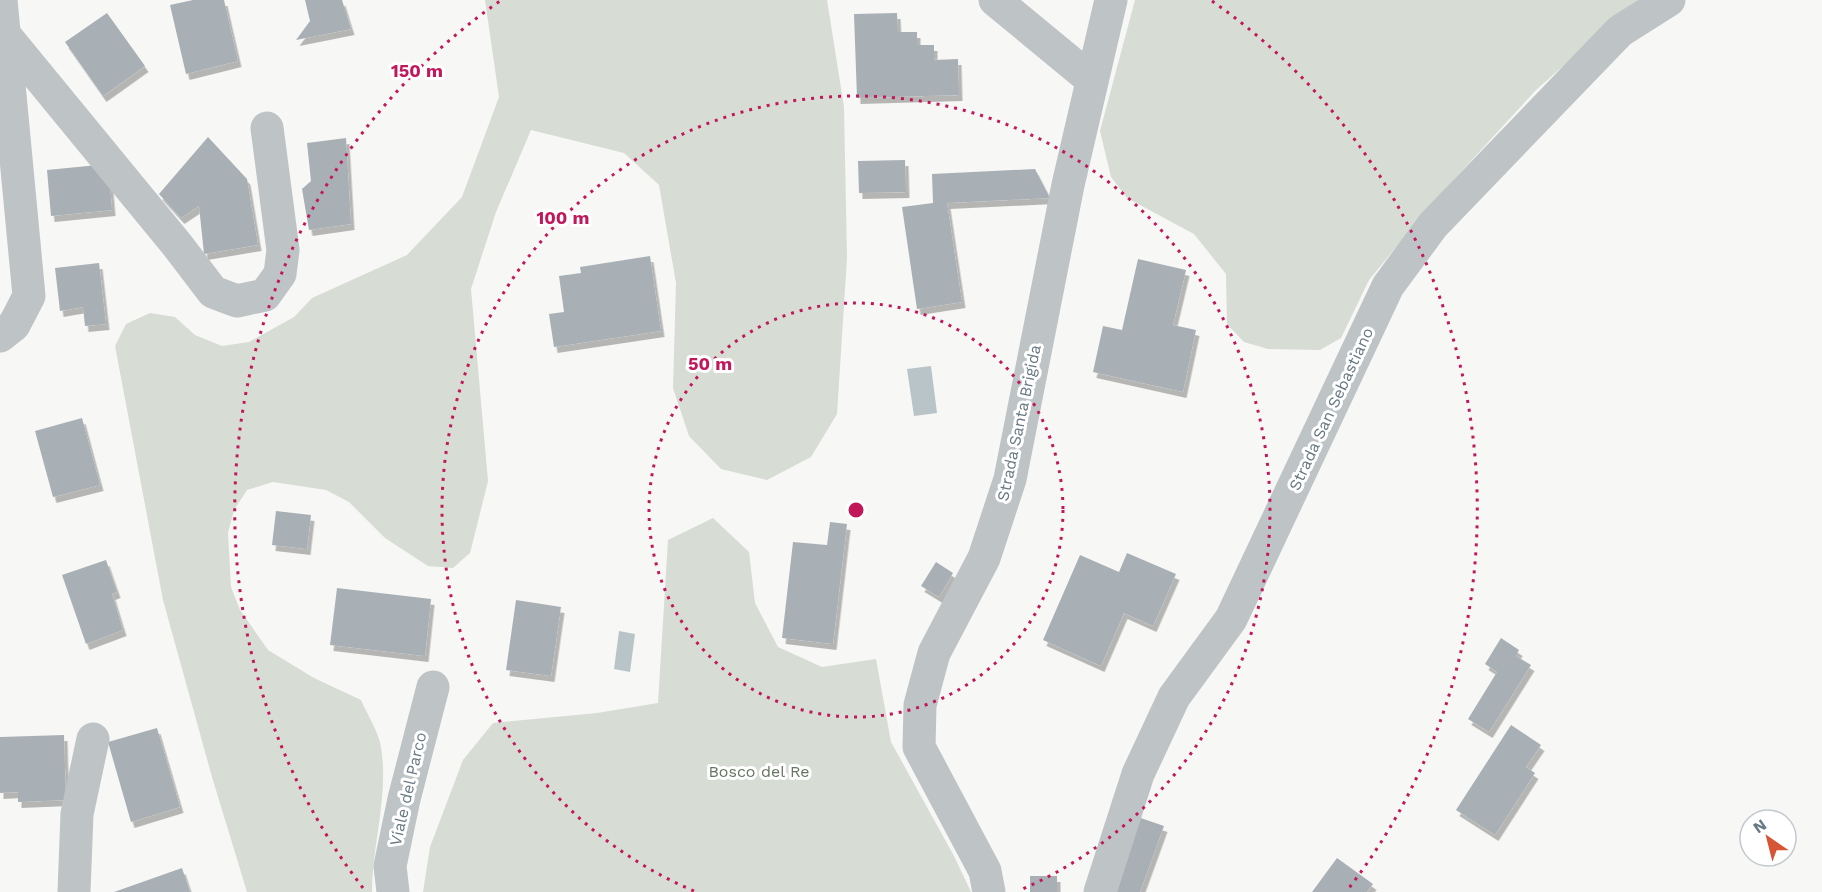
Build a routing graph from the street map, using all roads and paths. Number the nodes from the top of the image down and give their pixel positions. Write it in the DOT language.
graph roads {
  1 [pos="1,0"];
  2 [pos="995,0"];
  3 [pos="1111,0"];
  4 [pos="1669,0"];
  5 [pos="4,34"];
  6 [pos="1092,80"];
  7 [pos="6,117"];
  8 [pos="267,128"];
  9 [pos="0,336"];
  10 [pos="433,687"];
  11 [pos="93,739"];
  12 [pos="74,892"];
  13 [pos="393,892"];
  14 [pos="989,892"];
  15 [pos="1100,892"];
  1 -- 5 [label="street"];
  2 -- 6 [label="street"];
  3 -- 6 [label="street, Strada Santa Brigida"];
  4 -- 15 [label="street, Strada San Sebastiano"];
  5 -- 7 [label="street"];
  5 -- 8 [label="street"];
  6 -- 14 [label="street, Strada Santa Brigida"];
  7 -- 9 [label="street"];
  10 -- 13 [label="street, Viale del Parco"];
  11 -- 12 [label="street"];
}
